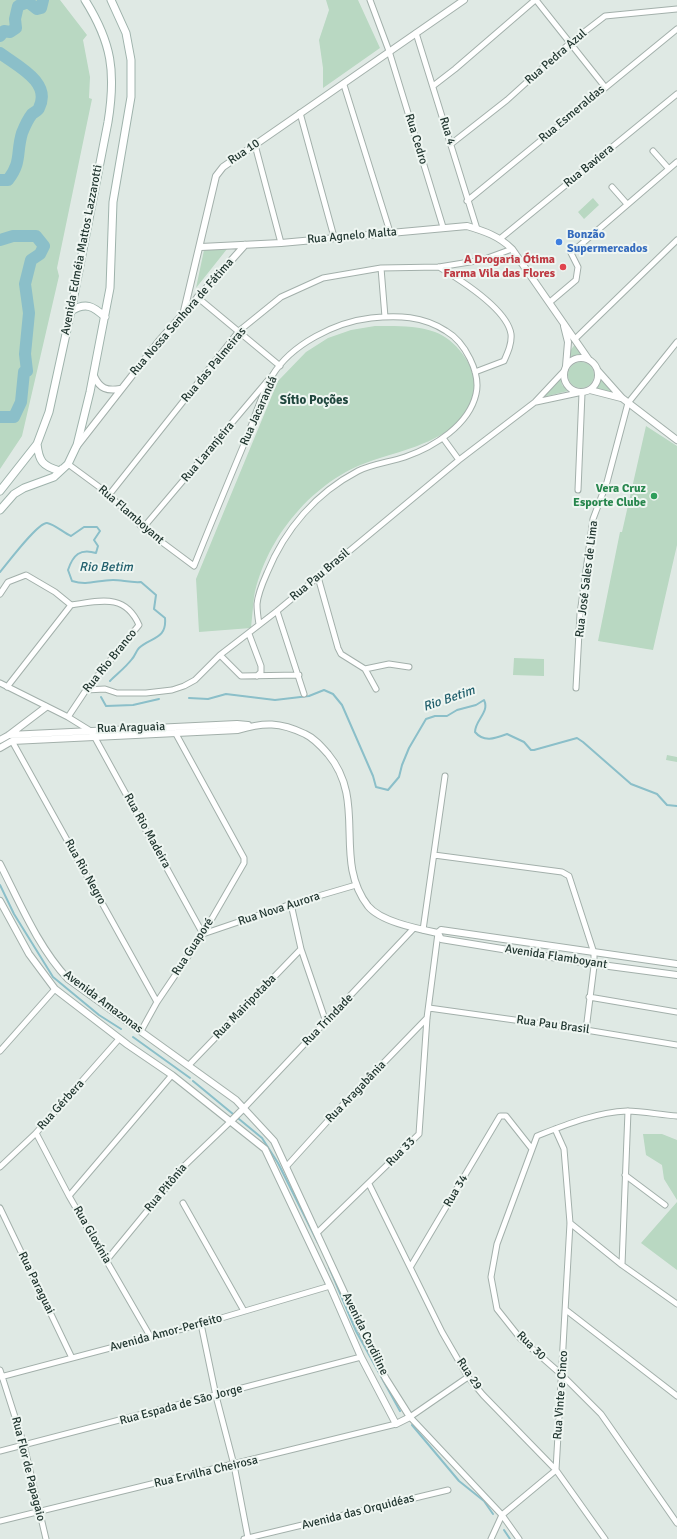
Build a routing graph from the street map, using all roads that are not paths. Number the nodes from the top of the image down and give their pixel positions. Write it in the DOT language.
graph roads {
  1 [pos="84,0"];
  2 [pos="111,0"];
  3 [pos="370,0"];
  4 [pos="464,0"];
  5 [pos="536,0"];
  6 [pos="677,9"];
  7 [pos="677,29"];
  8 [pos="416,32"];
  9 [pos="570,43"];
  10 [pos="389,52"];
  11 [pos="344,84"];
  12 [pos="433,86"];
  13 [pos="605,87"];
  14 [pos="677,94"];
  15 [pos="300,113"];
  16 [pos="450,144"];
  17 [pos="255,145"];
  18 [pos="653,151"];
  19 [pos="677,163"];
  20 [pos="669,169"];
  21 [pos="612,187"];
  22 [pos="467,201"];
  23 [pos="628,204"];
  24 [pos="443,227"];
  25 [pos="477,229"];
  26 [pos="390,232"];
  27 [pos="334,237"];
  28 [pos="501,238"];
  29 [pos="677,240"];
  30 [pos="281,243"];
  31 [pos="245,245"];
  32 [pos="201,247"];
  33 [pos="512,249"];
  34 [pos="439,267"];
  35 [pos="381,268"];
  36 [pos="197,297"];
  37 [pos="550,302"];
  38 [pos="71,311"];
  39 [pos="184,311"];
  40 [pos="105,317"];
  41 [pos="386,317"];
  42 [pos="563,321"];
  43 [pos="239,332"];
  44 [pos="576,339"];
  45 [pos="677,342"];
  46 [pos="568,350"];
  47 [pos="589,360"];
  48 [pos="280,366"];
  49 [pos="565,368"];
  50 [pos="598,371"];
  51 [pos="475,372"];
  52 [pos="94,376"];
  53 [pos="272,376"];
  54 [pos="120,389"];
  55 [pos="590,390"];
  56 [pos="580,393"];
  57 [pos="622,398"];
  58 [pos="535,402"];
  59 [pos="628,403"];
  60 [pos="443,438"];
  61 [pos="677,440"];
  62 [pos="37,444"];
  63 [pos="76,448"];
  64 [pos="459,460"];
  65 [pos="68,464"];
  66 [pos="62,469"];
  67 [pos="578,490"];
  68 [pos="0,491"];
  69 [pos="109,495"];
  70 [pos="0,510"];
  71 [pos="143,528"];
  72 [pos="194,566"];
  73 [pos="318,577"];
  74 [pos="0,594"];
  75 [pos="71,605"];
  76 [pos="277,611"];
  77 [pos="259,624"];
  78 [pos="248,634"];
  79 [pos="220,655"];
  80 [pos="409,667"];
  81 [pos="365,669"];
  82 [pos="299,675"];
  83 [pos="257,676"];
  84 [pos="0,684"];
  85 [pos="7,687"];
  86 [pos="576,688"];
  87 [pos="376,689"];
  88 [pos="86,690"];
  89 [pos="304,694"];
  90 [pos="46,707"];
  91 [pos="68,717"];
  92 [pos="252,726"];
  93 [pos="89,730"];
  94 [pos="176,734"];
  95 [pos="94,736"];
  96 [pos="11,738"];
  97 [pos="0,740"];
  98 [pos="322,747"];
  99 [pos="0,748"];
  100 [pos="445,776"];
  101 [pos="434,855"];
  102 [pos="0,864"];
  103 [pos="356,885"];
  104 [pos="0,901"];
  105 [pos="291,904"];
  106 [pos="414,928"];
  107 [pos="423,930"];
  108 [pos="203,934"];
  109 [pos="438,934"];
  110 [pos="301,949"];
  111 [pos="594,953"];
  112 [pos="594,964"];
  113 [pos="677,964"];
  114 [pos="677,975"];
  115 [pos="55,990"];
  116 [pos="589,997"];
  117 [pos="157,1002"];
  118 [pos="429,1008"];
  119 [pos="677,1012"];
  120 [pos="427,1018"];
  121 [pos="326,1022"];
  122 [pos="586,1030"];
  123 [pos="141,1031"];
  124 [pos="120,1039"];
  125 [pos="677,1045"];
  126 [pos="0,1051"];
  127 [pos="189,1065"];
  128 [pos="172,1075"];
  129 [pos="243,1109"];
  130 [pos="628,1111"];
  131 [pos="677,1116"];
  132 [pos="232,1120"];
  133 [pos="555,1129"];
  134 [pos="36,1133"];
  135 [pos="532,1149"];
  136 [pos="0,1167"];
  137 [pos="286,1167"];
  138 [pos="625,1175"];
  139 [pos="369,1184"];
  140 [pos="69,1196"];
  141 [pos="183,1203"];
  142 [pos="665,1205"];
  143 [pos="0,1208"];
  144 [pos="570,1223"];
  145 [pos="317,1233"];
  146 [pos="106,1261"];
  147 [pos="622,1265"];
  148 [pos="411,1266"];
  149 [pos="330,1286"];
  150 [pos="677,1304"];
  151 [pos="566,1310"];
  152 [pos="244,1311"];
  153 [pos="201,1324"];
  154 [pos="150,1336"];
  155 [pos="362,1357"];
  156 [pos="72,1358"];
  157 [pos="0,1370"];
  158 [pos="562,1375"];
  159 [pos="2,1376"];
  160 [pos="468,1377"];
  161 [pos="216,1396"];
  162 [pos="677,1396"];
  163 [pos="410,1417"];
  164 [pos="396,1424"];
  165 [pos="24,1446"];
  166 [pos="0,1451"];
  167 [pos="234,1465"];
  168 [pos="556,1470"];
  169 [pos="448,1490"];
  170 [pos="39,1512"];
  171 [pos="502,1515"];
  172 [pos="0,1521"];
  173 [pos="677,1523"];
  174 [pos="46,1539"];
  175 [pos="246,1539"];
  176 [pos="491,1539"];
  177 [pos="519,1539"];
  178 [pos="605,1539"];
  1 -- 38 [label="main road, Avenida Edméia Mattos Lazzarotti"];
  2 -- 40 [label="main road, Avenida Edméia Mattos Lazzarotti"];
  3 -- 10 [label="street, Rua Cedro"];
  4 -- 8 [label="street, Rua 10"];
  5 -- 9 [label="street"];
  5 -- 12 [label="street"];
  6 -- 9 [label="street, Rua Pedra Azul"];
  7 -- 13 [label="street, Rua Esmeraldas"];
  8 -- 10 [label="street, Rua 10"];
  8 -- 12 [label="street, Rua 4"];
  9 -- 13 [label="street"];
  9 -- 16 [label="street, Rua Pedra Azul"];
  10 -- 11 [label="street, Rua 10"];
  10 -- 24 [label="street, Rua Cedro"];
  11 -- 15 [label="street, Rua 10"];
  11 -- 26 [label="street"];
  12 -- 16 [label="street, Rua 4"];
  13 -- 22 [label="street, Rua Esmeraldas"];
  14 -- 28 [label="street, Rua Baviera"];
  15 -- 17 [label="street, Rua 10"];
  15 -- 27 [label="street"];
  16 -- 22 [label="street, Rua 4"];
  17 -- 30 [label="street"];
  17 -- 32 [label="street, Rua 10"];
  18 -- 20 [label="street"];
  19 -- 20 [label="street"];
  20 -- 23 [label="street"];
  21 -- 23 [label="street"];
  22 -- 25 [label="street, Rua 4"];
  23 -- 37 [label="street"];
  24 -- 25 [label="street, Rua Agnelo Malta"];
  24 -- 26 [label="street, Rua Agnelo Malta"];
  25 -- 28 [label="street, Rua Agnelo Malta"];
  26 -- 27 [label="street, Rua Agnelo Malta"];
  27 -- 30 [label="street, Rua Agnelo Malta"];
  28 -- 33 [label="street"];
  29 -- 44 [label="street"];
  30 -- 31 [label="street, Rua Agnelo Malta"];
  31 -- 32 [label="street, Rua Agnelo Malta"];
  31 -- 36 [label="street, Rua Nossa Senhora de Fátima"];
  32 -- 39 [label="street, Rua 10"];
  33 -- 34 [label="street, Rua das Palmeiras"];
  33 -- 37 [label="street"];
  34 -- 35 [label="street, Rua das Palmeiras"];
  34 -- 51 [label="street"];
  35 -- 41 [label="street"];
  35 -- 43 [label="street, Rua das Palmeiras"];
  36 -- 39 [label="street, Rua Nossa Senhora de Fátima"];
  36 -- 43 [label="street"];
  37 -- 42 [label="street"];
  38 -- 40 [label="main road"];
  38 -- 62 [label="main road, Avenida Edméia Mattos Lazzarotti"];
  39 -- 54 [label="street, Rua Nossa Senhora de Fátima"];
  40 -- 52 [label="main road, Avenida Edméia Mattos Lazzarotti"];
  41 -- 48 [label="street, Rua Jacarandá"];
  41 -- 51 [label="street, Rua Jacarandá"];
  42 -- 44 [label="street"];
  42 -- 46 [label="street"];
  43 -- 48 [label="street"];
  43 -- 69 [label="street, Rua das Palmeiras"];
  44 -- 46 [label="street"];
  44 -- 47 [label="street"];
  45 -- 59 [label="street"];
  46 -- 49 [label="street"];
  47 -- 49 [label="street"];
  47 -- 50 [label="street"];
  48 -- 53 [label="street, Rua Jacarandá"];
  49 -- 56 [label="street"];
  49 -- 58 [label="street, Rua Pau Brasil"];
  50 -- 55 [label="street"];
  50 -- 57 [label="street"];
  51 -- 60 [label="street, Rua Jacarandá"];
  52 -- 54 [label="street"];
  52 -- 63 [label="main road, Avenida Edméia Mattos Lazzarotti"];
  53 -- 71 [label="street, Rua Laranjeira"];
  53 -- 72 [label="street, Rua Jacarandá"];
  54 -- 63 [label="street, Rua Nossa Senhora de Fátima"];
  55 -- 56 [label="street"];
  55 -- 57 [label="street"];
  56 -- 58 [label="street, Rua Pau Brasil"];
  56 -- 67 [label="street"];
  57 -- 59 [label="street"];
  58 -- 64 [label="street, Rua Pau Brasil"];
  59 -- 61 [label="street"];
  59 -- 86 [label="street, Rua José Sales de Lima"];
  60 -- 64 [label="street"];
  60 -- 77 [label="street, Rua Jacarandá"];
  62 -- 66 [label="main road"];
  62 -- 68 [label="main road, Avenida Edméia Mattos Lazzarotti"];
  63 -- 65 [label="main road, Avenida Edméia Mattos Lazzarotti"];
  64 -- 73 [label="street, Rua Pau Brasil"];
  65 -- 66 [label="main road, Avenida Edméia Mattos Lazzarotti"];
  65 -- 69 [label="street, Rua Flamboyant"];
  66 -- 70 [label="main road, Avenida Edméia Mattos Lazzarotti"];
  69 -- 71 [label="street, Rua Flamboyant"];
  71 -- 72 [label="street, Rua Flamboyant"];
  73 -- 76 [label="street, Rua Pau Brasil"];
  73 -- 81 [label="street"];
  74 -- 75 [label="street"];
  75 -- 85 [label="street"];
  75 -- 88 [label="street, Rua Rio Branco"];
  76 -- 77 [label="street, Rua Pau Brasil"];
  76 -- 82 [label="street"];
  77 -- 78 [label="street, Rua Pau Brasil"];
  78 -- 79 [label="street, Rua Pau Brasil"];
  78 -- 83 [label="street"];
  79 -- 83 [label="street"];
  79 -- 88 [label="street, Rua Pau Brasil"];
  80 -- 81 [label="street"];
  81 -- 87 [label="street"];
  82 -- 83 [label="street"];
  82 -- 89 [label="street"];
  84 -- 85 [label="street, Rua Rio Madeira"];
  85 -- 90 [label="street, Rua Rio Madeira"];
  88 -- 91 [label="street, Rua Rio Branco"];
  90 -- 91 [label="street, Rua Rio Madeira"];
  90 -- 96 [label="street"];
  91 -- 93 [label="street, Rua Rio Madeira"];
  92 -- 93 [label="street, Rua Araguaia"];
  92 -- 94 [label="street, Rua Araguaia"];
  92 -- 98 [label="street, Rua Araguaia"];
  93 -- 95 [label="street, Rua Rio Madeira"];
  93 -- 96 [label="street, Rua Araguaia"];
  94 -- 95 [label="street, Rua Araguaia"];
  94 -- 108 [label="street, Rua Guaporé"];
  95 -- 96 [label="street, Rua Araguaia"];
  95 -- 108 [label="street, Rua Rio Madeira"];
  96 -- 97 [label="street"];
  96 -- 99 [label="street"];
  96 -- 117 [label="street, Rua Rio Negro"];
  98 -- 103 [label="street, Avenida Flamboyant"];
  100 -- 101 [label="street"];
  101 -- 107 [label="street"];
  101 -- 111 [label="street"];
  102 -- 123 [label="street, Avenida Amazonas"];
  103 -- 105 [label="street, Rua Nova Aurora"];
  103 -- 106 [label="street, Avenida Flamboyant"];
  104 -- 115 [label="street, Avenida Amazonas"];
  105 -- 108 [label="street, Rua Nova Aurora"];
  105 -- 110 [label="street"];
  106 -- 107 [label="street, Avenida Flamboyant"];
  106 -- 121 [label="street, Rua Trindade"];
  107 -- 109 [label="street, Avenida Flamboyant"];
  108 -- 117 [label="street, Rua Guaporé"];
  109 -- 111 [label="street, Avenida Flamboyant"];
  109 -- 112 [label="street, Avenida Flamboyant"];
  109 -- 118 [label="street, Rua 33"];
  110 -- 121 [label="street"];
  110 -- 127 [label="street, Rua Mairipotaba"];
  111 -- 112 [label="street"];
  111 -- 113 [label="street, Avenida Flamboyant"];
  112 -- 114 [label="street, Avenida Flamboyant"];
  112 -- 116 [label="street"];
  115 -- 124 [label="street, Avenida Amazonas"];
  115 -- 126 [label="street"];
  116 -- 119 [label="street"];
  116 -- 122 [label="street"];
  117 -- 123 [label="street, Rua Guaporé"];
  118 -- 120 [label="street, Rua 33"];
  118 -- 122 [label="street, Rua Pau Brasil"];
  120 -- 137 [label="street, Rua Aragabânia"];
  120 -- 139 [label="street, Rua 33"];
  121 -- 129 [label="street, Rua Trindade"];
  122 -- 125 [label="street, Rua Pau Brasil"];
  123 -- 127 [label="street, Avenida Amazonas"];
  124 -- 128 [label="street, Avenida Amazonas"];
  124 -- 134 [label="street, Rua Gérbera"];
  127 -- 129 [label="street, Avenida Amazonas"];
  128 -- 132 [label="street, Avenida Amazonas"];
  128 -- 140 [label="street"];
  129 -- 132 [label="street"];
  129 -- 137 [label="street, Avenida Cordiline"];
  130 -- 131 [label="street"];
  130 -- 133 [label="street"];
  130 -- 138 [label="street"];
  132 -- 146 [label="street, Rua Pitônia"];
  132 -- 149 [label="street, Avenida Cordiline"];
  133 -- 135 [label="street, Rua 30"];
  133 -- 144 [label="street, Rua Vinte e Cinco"];
  134 -- 136 [label="street, Rua Gérbera"];
  134 -- 140 [label="street, Rua Gloxínia"];
  135 -- 148 [label="street, Rua 34"];
  135 -- 158 [label="street, Rua 30"];
  137 -- 145 [label="street, Avenida Cordiline"];
  138 -- 142 [label="street"];
  138 -- 147 [label="street"];
  139 -- 145 [label="street, Rua 33"];
  139 -- 148 [label="street, Rua 29"];
  140 -- 146 [label="street, Rua Gloxínia"];
  141 -- 152 [label="street"];
  143 -- 156 [label="street, Rua Paraguai"];
  144 -- 147 [label="street"];
  144 -- 151 [label="street, Rua Vinte e Cinco"];
  145 -- 163 [label="street, Avenida Cordiline"];
  146 -- 154 [label="street, Rua Gloxínia"];
  147 -- 150 [label="street"];
  148 -- 160 [label="street, Rua 29"];
  149 -- 152 [label="street, Avenida Amor-Perfeito"];
  149 -- 155 [label="street, Avenida Cordiline"];
  151 -- 158 [label="street, Rua Vinte e Cinco"];
  151 -- 162 [label="street"];
  152 -- 153 [label="street, Avenida Amor-Perfeito"];
  153 -- 154 [label="street, Avenida Amor-Perfeito"];
  153 -- 161 [label="street"];
  154 -- 156 [label="street, Avenida Amor-Perfeito"];
  155 -- 161 [label="street, Rua Espada de São Jorge"];
  155 -- 164 [label="street, Avenida Cordiline"];
  156 -- 159 [label="street, Avenida Amor-Perfeito"];
  157 -- 159 [label="street, Rua Flor de Papagaio"];
  158 -- 168 [label="street, Rua Vinte e Cinco"];
  158 -- 173 [label="street, Rua 30"];
  159 -- 165 [label="street, Rua Flor de Papagaio"];
  160 -- 163 [label="street"];
  160 -- 168 [label="street, Rua 29"];
  161 -- 165 [label="street, Rua Espada de São Jorge"];
  161 -- 167 [label="street"];
  163 -- 164 [label="street, Rua Ervilha Cheirosa"];
  163 -- 171 [label="street, Avenida Cordiline"];
  164 -- 167 [label="street, Rua Ervilha Cheirosa"];
  165 -- 166 [label="street, Rua Espada de São Jorge"];
  165 -- 170 [label="street, Rua Flor de Papagaio"];
  167 -- 170 [label="street, Rua Ervilha Cheirosa"];
  167 -- 175 [label="street"];
  168 -- 171 [label="street"];
  168 -- 178 [label="street, Rua 29"];
  169 -- 175 [label="street, Avenida das Orquidéas"];
  170 -- 172 [label="street, Rua Ervilha Cheirosa"];
  170 -- 174 [label="street, Rua Flor de Papagaio"];
  171 -- 176 [label="street"];
  171 -- 177 [label="street, Avenida Cordiline"];
}
